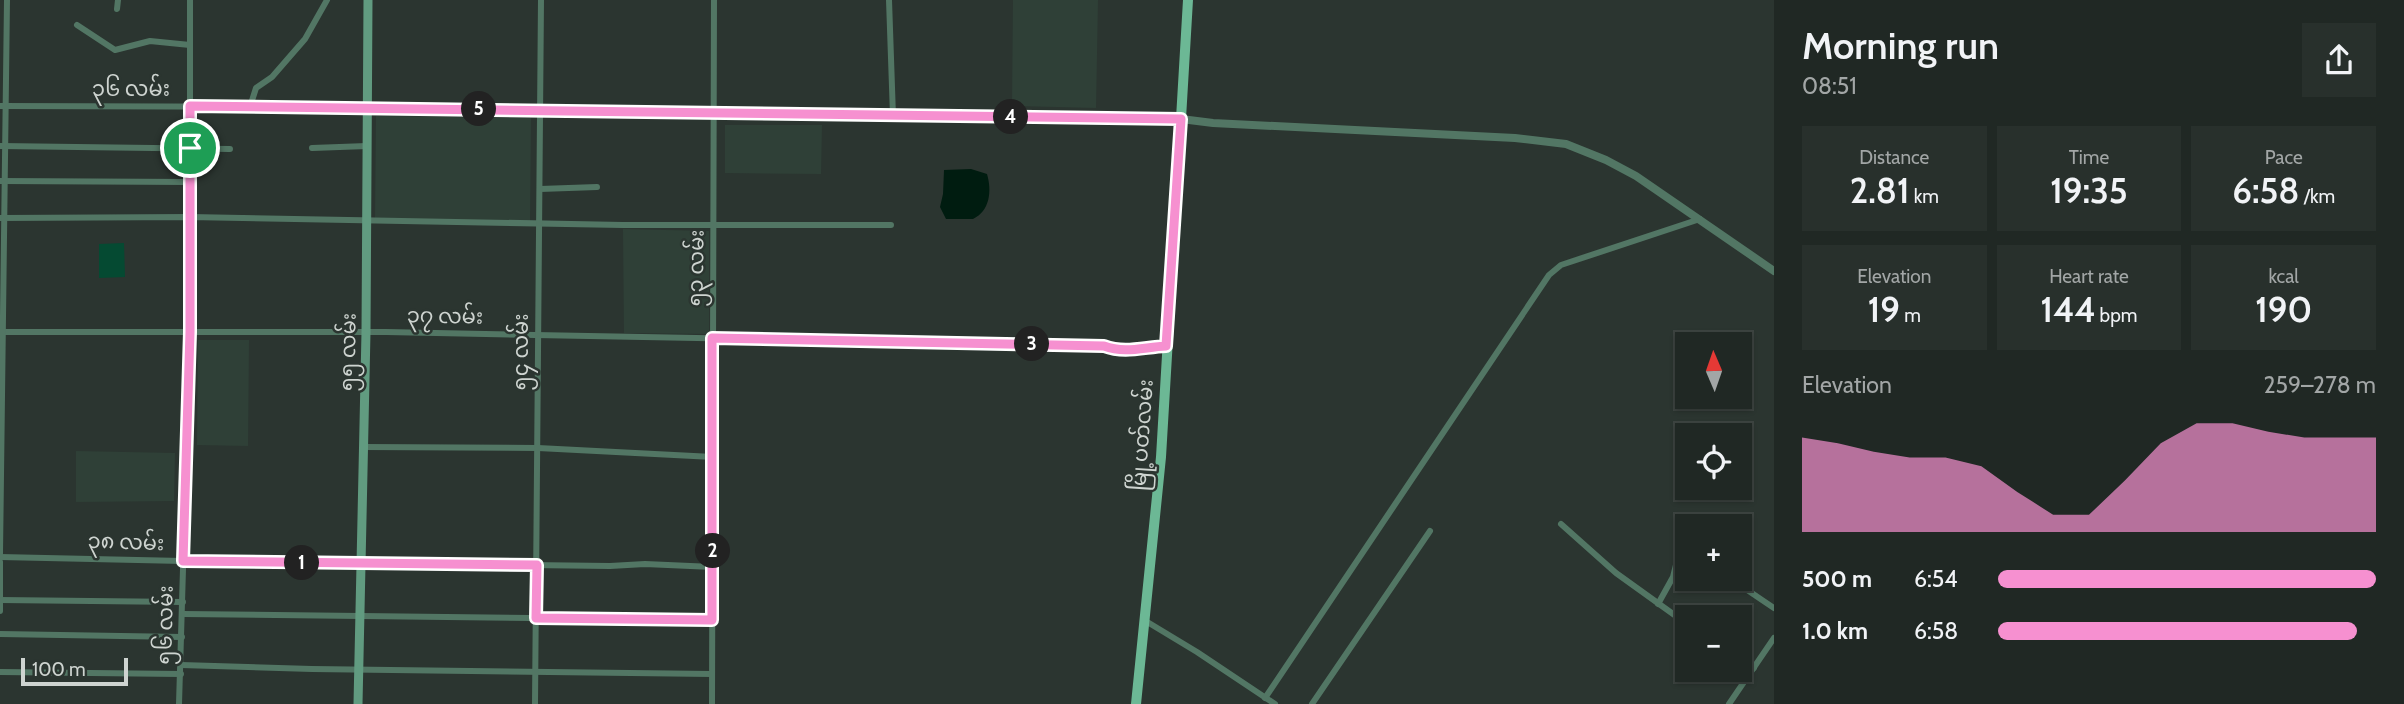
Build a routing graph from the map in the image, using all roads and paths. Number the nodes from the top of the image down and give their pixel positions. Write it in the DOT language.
graph roads {
  1 [pos="7,0"];
  2 [pos="118,0"];
  3 [pos="190,0"];
  4 [pos="327,0"];
  5 [pos="368,0"];
  6 [pos="541,0"];
  7 [pos="714,0"];
  8 [pos="889,0"];
  9 [pos="1188,0"];
  10 [pos="117,9"];
  11 [pos="77,24"];
  12 [pos="190,45"];
  13 [pos="3,62"];
  14 [pos="3,106"];
  15 [pos="190,106"];
  16 [pos="250,107"];
  17 [pos="367,107"];
  18 [pos="540,110"];
  19 [pos="714,113"];
  20 [pos="893,116"];
  21 [pos="1181,119"];
  22 [pos="3,146"];
  23 [pos="367,146"];
  24 [pos="190,148"];
  25 [pos="312,148"];
  26 [pos="230,149"];
  27 [pos="3,181"];
  28 [pos="190,182"];
  29 [pos="597,187"];
  30 [pos="540,188"];
  31 [pos="190,217"];
  32 [pos="3,218"];
  33 [pos="1700,219"];
  34 [pos="366,221"];
  35 [pos="539,223"];
  36 [pos="713,225"];
  37 [pos="891,226"];
  38 [pos="1774,271"];
  39 [pos="2,272"];
  40 [pos="2,332"];
  41 [pos="190,332"];
  42 [pos="366,332"];
  43 [pos="539,334"];
  44 [pos="712,338"];
  45 [pos="1166,346"];
  46 [pos="1,389"];
  47 [pos="1,443"];
  48 [pos="363,447"];
  49 [pos="538,448"];
  50 [pos="713,457"];
  51 [pos="1,501"];
  52 [pos="1561,524"];
  53 [pos="1430,531"];
  54 [pos="0,555"];
  55 [pos="183,561"];
  56 [pos="0,562"];
  57 [pos="360,563"];
  58 [pos="537,565"];
  59 [pos="713,567"];
  60 [pos="1675,567"];
  61 [pos="1749,591"];
  62 [pos="0,600"];
  63 [pos="183,602"];
  64 [pos="1657,604"];
  65 [pos="1774,608"];
  66 [pos="0,611"];
  67 [pos="183,614"];
  68 [pos="1675,616"];
  69 [pos="360,617"];
  70 [pos="536,618"];
  71 [pos="712,620"];
  72 [pos="1144,620"];
  73 [pos="0,634"];
  74 [pos="182,637"];
  75 [pos="1774,638"];
  76 [pos="181,665"];
  77 [pos="360,668"];
  78 [pos="1754,668"];
  79 [pos="0,672"];
  80 [pos="535,672"];
  81 [pos="181,674"];
  82 [pos="712,674"];
  83 [pos="1265,698"];
  84 [pos="179,704"];
  85 [pos="358,704"];
  86 [pos="535,704"];
  87 [pos="712,704"];
  88 [pos="1136,704"];
  89 [pos="1275,704"];
  90 [pos="1312,704"];
  91 [pos="1729,704"];
  1 -- 13 [label="street"];
  2 -- 10 [label="street"];
  3 -- 12 [label="street, ၅၆ လမ်း"];
  4 -- 16 [label="street"];
  5 -- 17 [label="main road, ၅၅ လမ်း"];
  6 -- 18 [label="street, ၅၄ လမ်း"];
  7 -- 19 [label="street, ၅၃ လမ်း"];
  8 -- 20 [label="street"];
  9 -- 21 [label="main road, မြို့ပတ်လမ်း"];
  11 -- 12 [label="street"];
  12 -- 15 [label="street, ၅၆ လမ်း"];
  13 -- 14 [label="street"];
  14 -- 15 [label="street, ၃၆ လမ်း"];
  14 -- 22 [label="street"];
  15 -- 16 [label="street, ၃၆ လမ်း"];
  15 -- 24 [label="street, ၅၆ လမ်း"];
  16 -- 17 [label="street, ၃၆ လမ်း"];
  17 -- 18 [label="street, ၃၆ လမ်း"];
  17 -- 23 [label="main road, ၅၅ လမ်း"];
  18 -- 19 [label="street, ၃၆ လမ်း"];
  18 -- 30 [label="street, ၅၄ လမ်း"];
  19 -- 20 [label="street, ၃၆ လမ်း"];
  19 -- 36 [label="street, ၅၃ လမ်း"];
  20 -- 21 [label="street, ၃၆ လမ်း"];
  21 -- 33 [label="street"];
  21 -- 45 [label="main road, မြို့ပတ်လမ်း"];
  22 -- 24 [label="street"];
  22 -- 27 [label="street"];
  23 -- 25 [label="street"];
  23 -- 34 [label="main road, ၅၅ လမ်း"];
  24 -- 26 [label="street"];
  24 -- 28 [label="street, ၅၆ လမ်း"];
  27 -- 28 [label="street"];
  27 -- 32 [label="street"];
  28 -- 31 [label="street, ၅၆ လမ်း"];
  29 -- 30 [label="street"];
  30 -- 35 [label="street, ၅၄ လမ်း"];
  31 -- 32 [label="street"];
  31 -- 34 [label="street"];
  31 -- 41 [label="street, ၅၆ လမ်း"];
  32 -- 39 [label="street"];
  33 -- 38 [label="street"];
  33 -- 83 [label="street"];
  34 -- 35 [label="street"];
  34 -- 42 [label="main road, ၅၅ လမ်း"];
  35 -- 36 [label="street"];
  35 -- 43 [label="street, ၅၄ လမ်း"];
  36 -- 37 [label="street"];
  36 -- 44 [label="street, ၅၃ လမ်း"];
  39 -- 40 [label="street"];
  40 -- 41 [label="street, ၃၇ လမ်း"];
  40 -- 46 [label="street"];
  41 -- 42 [label="street, ၃၇ လမ်း"];
  41 -- 55 [label="street, ၅၆ လမ်း"];
  42 -- 43 [label="street, ၃၇ လမ်း"];
  42 -- 48 [label="main road, ၅၅ လမ်း"];
  43 -- 44 [label="street, ၃၇ လမ်း"];
  43 -- 49 [label="street, ၅၄ လမ်း"];
  44 -- 45 [label="street, ၃၇ လမ်း"];
  44 -- 50 [label="street, ၅၃ လမ်း"];
  45 -- 72 [label="main road, မြို့ပတ်လမ်း"];
  46 -- 47 [label="street"];
  47 -- 51 [label="street"];
  48 -- 49 [label="street"];
  48 -- 57 [label="main road, ၅၅ လမ်း"];
  49 -- 50 [label="street"];
  49 -- 58 [label="street, ၅၄ လမ်း"];
  50 -- 59 [label="street, ၅၃ လမ်း"];
  51 -- 54 [label="street"];
  52 -- 64 [label="street"];
  53 -- 90 [label="street"];
  54 -- 55 [label="street, ၃၈ လမ်း"];
  55 -- 57 [label="street, ၃၈ လမ်း"];
  55 -- 63 [label="street, ၅၆ လမ်း"];
  56 -- 62 [label="street"];
  57 -- 58 [label="street, ၃၈ လမ်း"];
  57 -- 69 [label="main road, ၅၅ လမ်း"];
  58 -- 59 [label="street, ၃၈ လမ်း"];
  58 -- 70 [label="street, ၅၄ လမ်း"];
  59 -- 71 [label="street, ၅၃ လမ်း"];
  60 -- 64 [label="street"];
  61 -- 65 [label="street"];
  62 -- 63 [label="street"];
  62 -- 66 [label="street"];
  63 -- 67 [label="street, ၅၆ လမ်း"];
  64 -- 68 [label="street"];
  67 -- 69 [label="street"];
  67 -- 74 [label="street, ၅၆ လမ်း"];
  69 -- 70 [label="street"];
  69 -- 77 [label="main road, ၅၅ လမ်း"];
  70 -- 71 [label="street"];
  70 -- 80 [label="street, ၅၄ လမ်း"];
  71 -- 82 [label="street, ၅၃ လမ်း"];
  72 -- 83 [label="street"];
  72 -- 88 [label="main road, မြို့ပတ်လမ်း"];
  73 -- 74 [label="street"];
  74 -- 76 [label="street, ၅၆ လမ်း"];
  75 -- 78 [label="street"];
  76 -- 77 [label="street"];
  76 -- 81 [label="street, ၅၆ လမ်း"];
  77 -- 80 [label="street"];
  77 -- 85 [label="main road, ၅၅ လမ်း"];
  78 -- 91 [label="street"];
  79 -- 81 [label="street"];
  80 -- 82 [label="street"];
  80 -- 86 [label="street, ၅၄ လမ်း"];
  81 -- 84 [label="street, ၅၆ လမ်း"];
  82 -- 87 [label="street, ၅၃ လမ်း"];
  83 -- 89 [label="street"];
}
